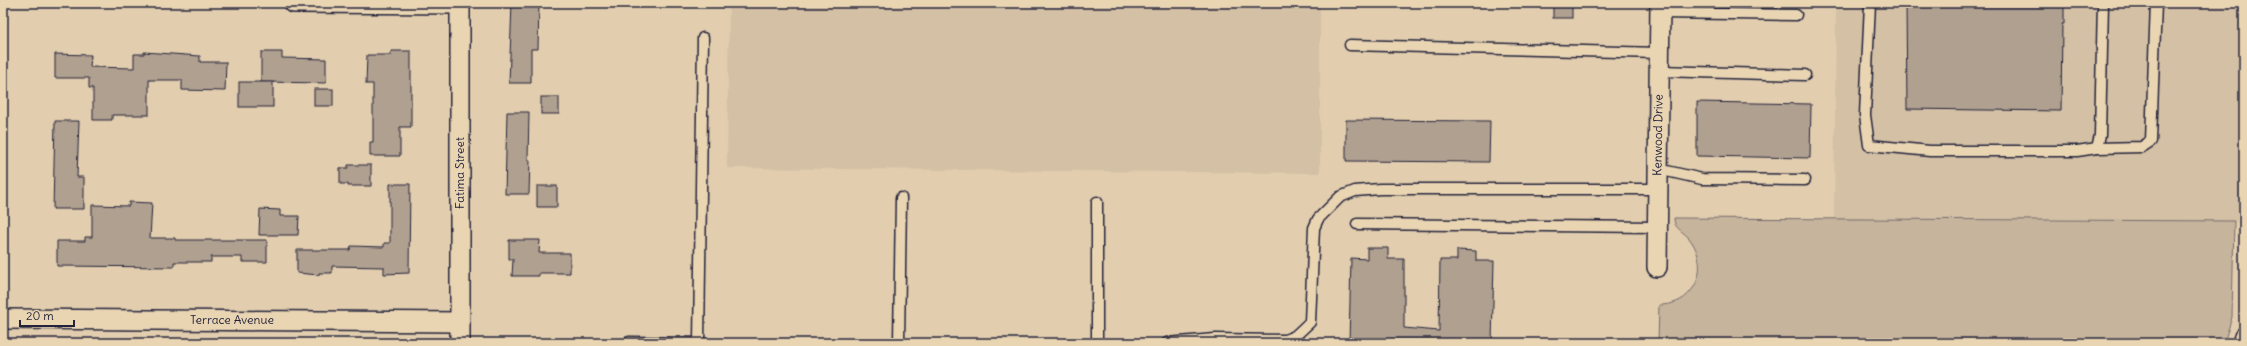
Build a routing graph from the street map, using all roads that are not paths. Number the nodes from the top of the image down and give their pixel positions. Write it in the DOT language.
graph roads {
  1 [pos="294,3"];
  2 [pos="1870,3"];
  3 [pos="2103,3"];
  4 [pos="2156,3"];
  5 [pos="460,4"];
  6 [pos="1660,8"];
  7 [pos="1796,15"];
  8 [pos="703,38"];
  9 [pos="1350,45"];
  10 [pos="1660,62"];
  11 [pos="1804,75"];
  12 [pos="2098,148"];
  13 [pos="1658,169"];
  14 [pos="1805,180"];
  15 [pos="1657,189"];
  16 [pos="901,198"];
  17 [pos="1097,202"];
  18 [pos="1357,224"];
  19 [pos="1656,227"];
  20 [pos="1657,266"];
  21 [pos="3,319"];
  22 [pos="460,322"];
  23 [pos="629,342"];
  24 [pos="460,343"];
  25 [pos="700,343"];
  26 [pos="898,343"];
  27 [pos="1097,343"];
  28 [pos="1167,343"];
  1 -- 5 [label="street"];
  2 -- 12 [label="lane"];
  3 -- 12 [label="lane"];
  4 -- 12 [label="lane"];
  5 -- 22 [label="street, Fatima Street"];
  6 -- 7 [label="lane"];
  6 -- 10 [label="street, Kenwood Drive"];
  8 -- 25 [label="lane"];
  9 -- 10 [label="lane"];
  10 -- 11 [label="lane"];
  10 -- 13 [label="street, Kenwood Drive"];
  13 -- 14 [label="lane"];
  13 -- 15 [label="street, Kenwood Drive"];
  15 -- 19 [label="street, Kenwood Drive"];
  15 -- 28 [label="lane"];
  16 -- 26 [label="lane"];
  17 -- 27 [label="lane"];
  18 -- 19 [label="lane"];
  19 -- 20 [label="street, Kenwood Drive"];
  21 -- 22 [label="street, Terrace Avenue"];
  22 -- 24 [label="street, Fatima Street"];
  23 -- 25 [label="lane"];
}
